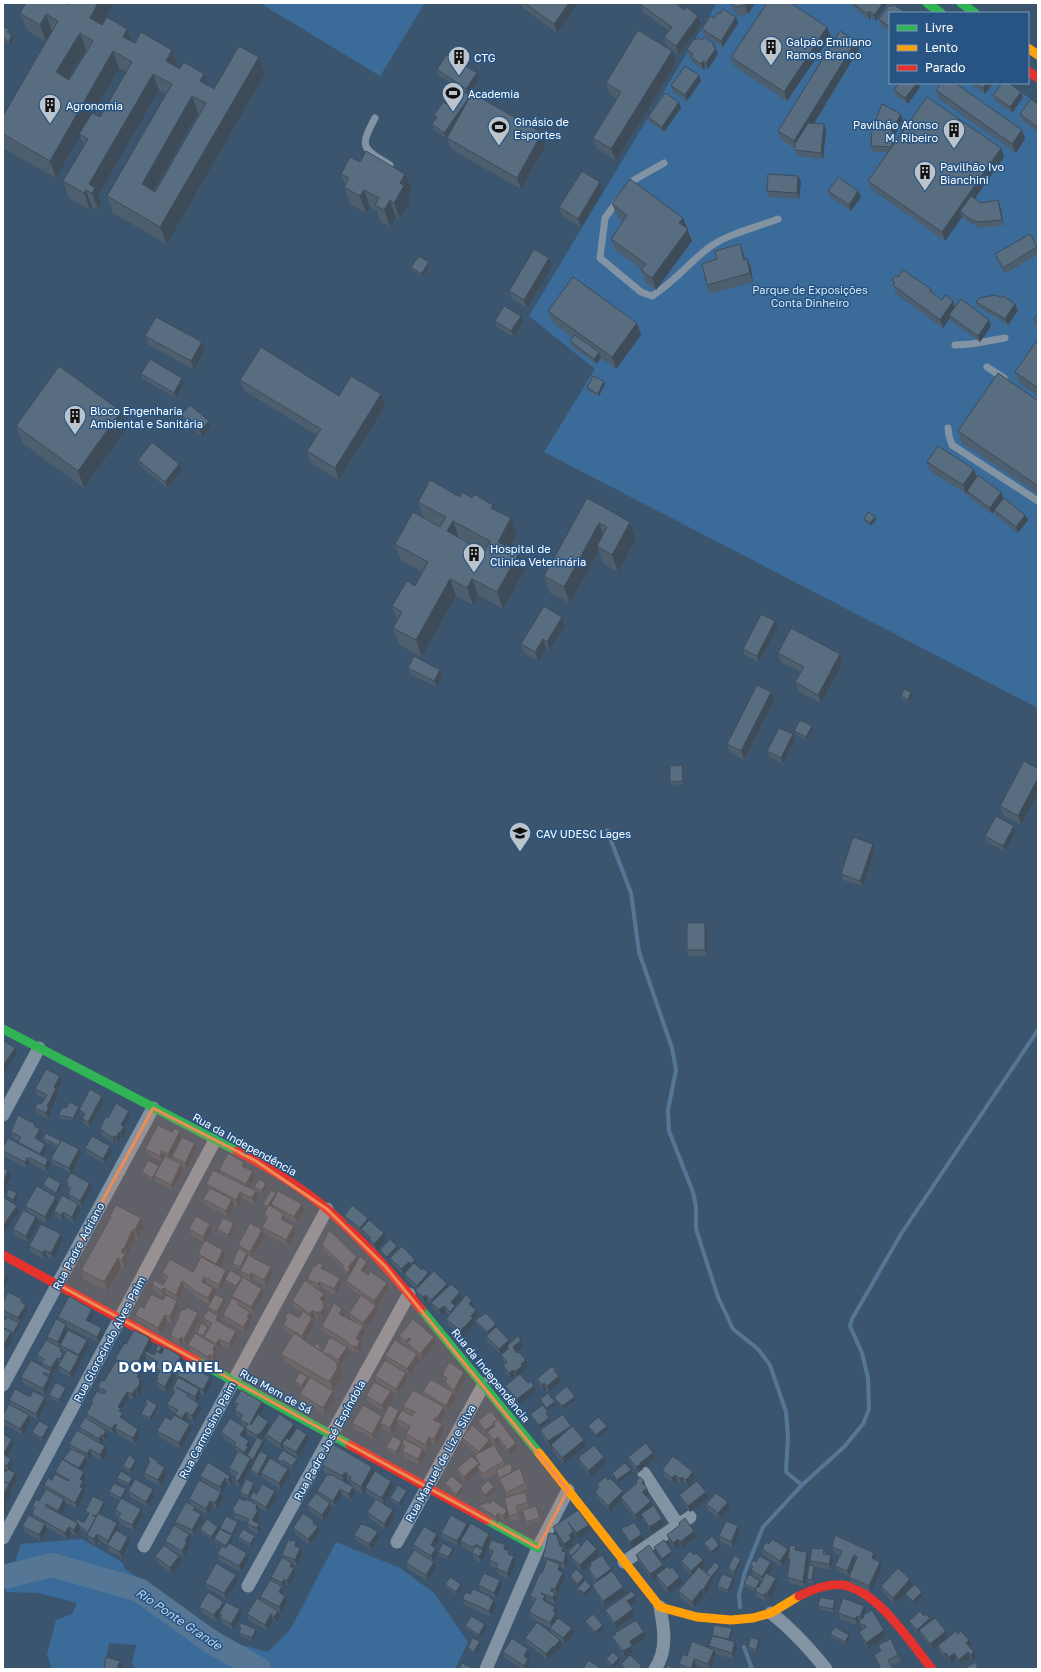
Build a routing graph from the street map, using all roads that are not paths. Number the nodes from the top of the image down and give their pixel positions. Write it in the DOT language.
graph roads {
  1 [pos="926,3"];
  2 [pos="961,3"];
  3 [pos="940,12"];
  4 [pos="974,12"];
  5 [pos="1029,49"];
  6 [pos="1038,55"];
  7 [pos="1029,72"];
  8 [pos="1038,78"];
  9 [pos="374,118"];
  10 [pos="664,163"];
  11 [pos="390,165"];
  12 [pos="778,219"];
  13 [pos="1006,338"];
  14 [pos="955,345"];
  15 [pos="987,367"];
  16 [pos="1013,384"];
  17 [pos="948,428"];
  18 [pos="1038,501"];
  19 [pos="3,1029"];
  20 [pos="39,1048"];
  21 [pos="153,1108"];
  22 [pos="3,1115"];
  23 [pos="215,1140"];
  24 [pos="327,1209"];
  25 [pos="3,1255"];
  26 [pos="57,1284"];
  27 [pos="409,1294"];
  28 [pos="120,1319"];
  29 [pos="234,1381"];
  30 [pos="484,1384"];
  31 [pos="3,1385"];
  32 [pos="332,1435"];
  33 [pos="644,1472"];
  34 [pos="427,1487"];
  35 [pos="568,1490"];
  36 [pos="690,1517"];
  37 [pos="678,1525"];
  38 [pos="3,1538"];
  39 [pos="397,1542"];
  40 [pos="144,1546"];
  41 [pos="538,1548"];
  42 [pos="624,1562"];
  43 [pos="248,1586"];
  44 [pos="660,1607"];
  45 [pos="770,1613"];
  46 [pos="486,1669"];
  47 [pos="655,1669"];
  48 [pos="826,1669"];
  49 [pos="932,1669"];
  1 -- 3 [label="street"];
  2 -- 4 [label="street"];
  5 -- 6 [label="street"];
  7 -- 8 [label="street"];
  9 -- 11 [label="lane"];
  10 -- 12 [label="lane"];
  13 -- 14 [label="lane"];
  15 -- 16 [label="lane"];
  17 -- 18 [label="lane"];
  19 -- 20 [label="street, Rua da Independência"];
  20 -- 21 [label="street, Rua da Independência"];
  20 -- 22 [label="street"];
  21 -- 23 [label="street, Rua da Independência"];
  21 -- 26 [label="street, Rua Padre Adriano"];
  23 -- 24 [label="street, Rua da Independência"];
  23 -- 28 [label="street, Rua Glorocindo Alves Paim"];
  24 -- 27 [label="street, Rua da Independência"];
  24 -- 29 [label="street, Rua Carmosino Paim"];
  25 -- 26 [label="street, Rua Mem de Sá"];
  26 -- 28 [label="street, Rua Mem de Sá"];
  26 -- 31 [label="street, Rua Padre Adriano"];
  27 -- 30 [label="street, Rua da Independência"];
  27 -- 32 [label="street, Rua Padre José Espíndola"];
  28 -- 29 [label="street, Rua Mem de Sá"];
  28 -- 38 [label="street, Rua Glorocindo Alves Paim"];
  29 -- 32 [label="street, Rua Mem de Sá"];
  29 -- 40 [label="street, Rua Carmosino Paim"];
  30 -- 34 [label="street, Rua Manuel de Liz e Silva"];
  30 -- 35 [label="street, Rua da Independência"];
  32 -- 34 [label="street, Rua Mem de Sá"];
  32 -- 43 [label="street, Rua Padre José Espíndola"];
  33 -- 37 [label="street"];
  34 -- 39 [label="street, Rua Manuel de Liz e Silva"];
  34 -- 41 [label="street, Rua Mem de Sá"];
  35 -- 41 [label="street"];
  35 -- 42 [label="street, Rua da Independência"];
  36 -- 37 [label="street"];
  37 -- 42 [label="street"];
  41 -- 46 [label="street"];
  42 -- 44 [label="street, Rua da Independência"];
  44 -- 45 [label="street"];
  44 -- 47 [label="street"];
  45 -- 48 [label="street"];
  45 -- 49 [label="street"];
}
